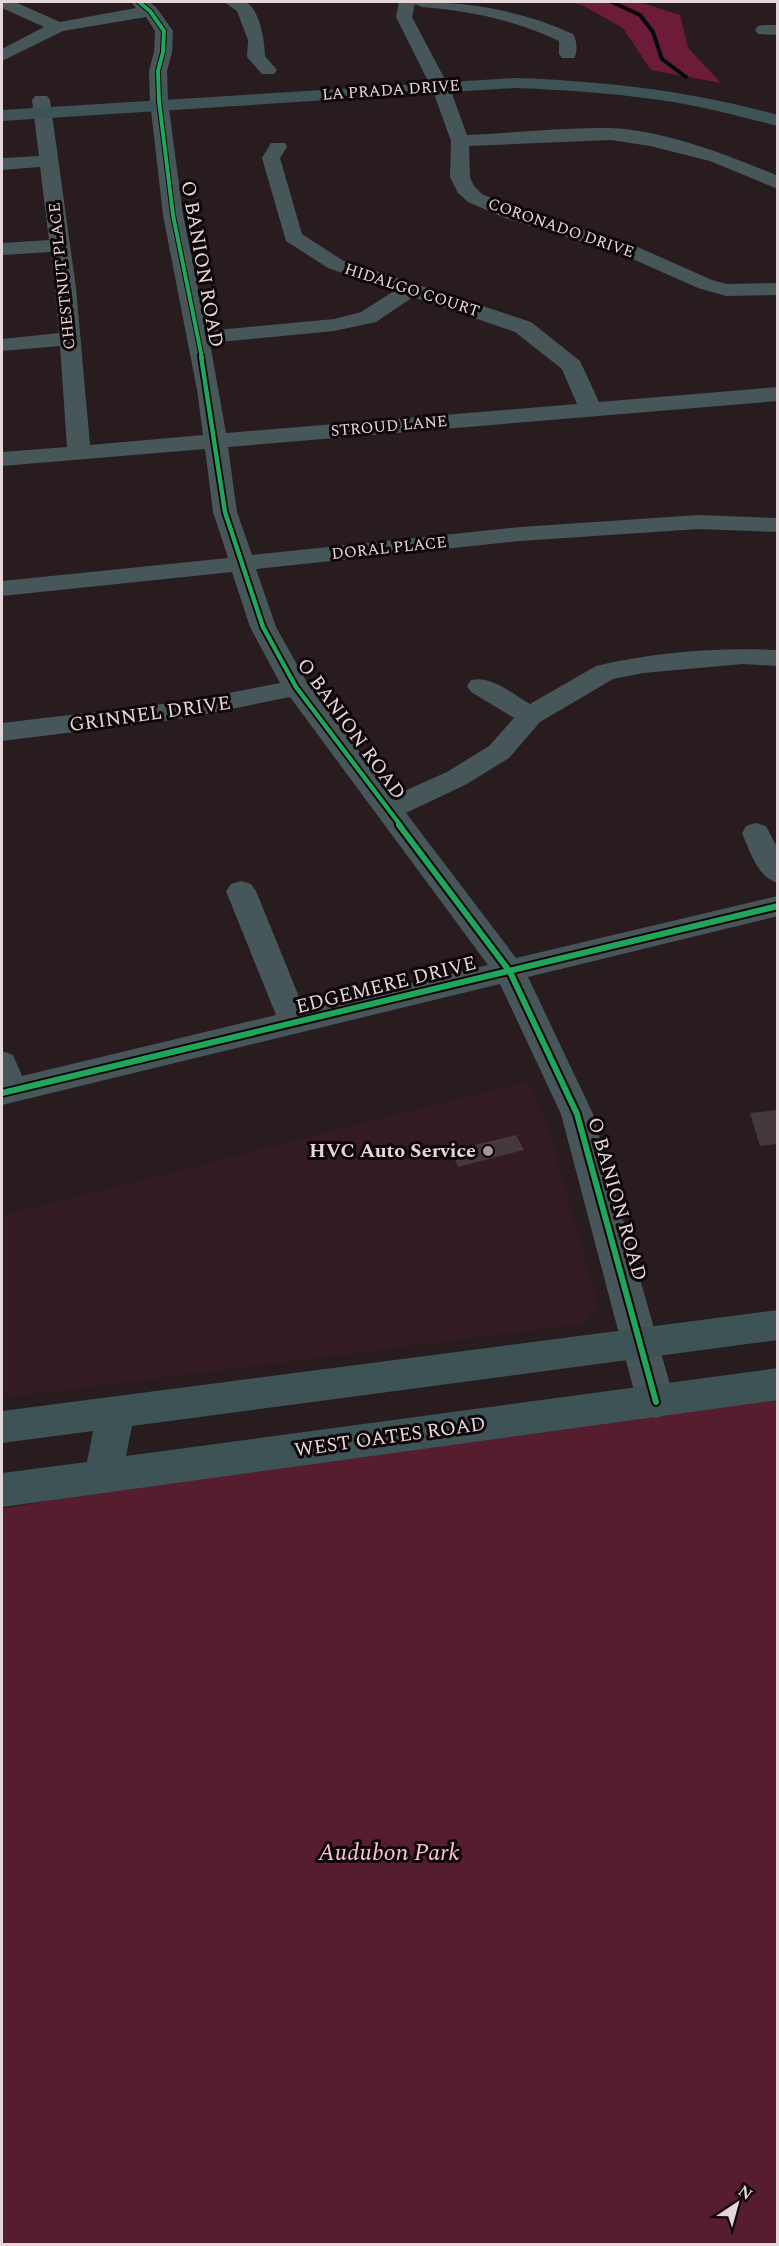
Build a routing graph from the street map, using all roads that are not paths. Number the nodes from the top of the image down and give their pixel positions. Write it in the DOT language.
graph roads {
  1 [pos="2,2"];
  2 [pos="232,2"];
  3 [pos="407,2"];
  4 [pos="422,2"];
  5 [pos="145,6"];
  6 [pos="58,27"];
  7 [pos="22,46"];
  8 [pos="43,52"];
  9 [pos="568,54"];
  10 [pos="2,56"];
  11 [pos="268,70"];
  12 [pos="435,80"];
  13 [pos="159,99"];
  14 [pos="2,102"];
  15 [pos="777,105"];
  16 [pos="43,106"];
  17 [pos="2,116"];
  18 [pos="777,121"];
  19 [pos="460,141"];
  20 [pos="278,147"];
  21 [pos="50,161"];
  22 [pos="2,165"];
  23 [pos="777,183"];
  24 [pos="60,245"];
  25 [pos="2,249"];
  26 [pos="777,289"];
  27 [pos="409,290"];
  28 [pos="198,338"];
  29 [pos="69,339"];
  30 [pos="2,345"];
  31 [pos="777,394"];
  32 [pos="591,410"];
  33 [pos="215,441"];
  34 [pos="80,452"];
  35 [pos="2,459"];
  36 [pos="777,525"];
  37 [pos="242,563"];
  38 [pos="2,589"];
  39 [pos="777,658"];
  40 [pos="296,687"];
  41 [pos="480,687"];
  42 [pos="530,716"];
  43 [pos="2,732"];
  44 [pos="389,809"];
  45 [pos="756,833"];
  46 [pos="777,873"];
  47 [pos="241,891"];
  48 [pos="777,906"];
  49 [pos="510,972"];
  50 [pos="295,1024"];
  51 [pos="4,1083"];
  52 [pos="777,1325"];
  53 [pos="640,1342"];
  54 [pos="777,1384"];
  55 [pos="656,1402"];
  56 [pos="116,1412"];
  57 [pos="2,1427"];
  58 [pos="103,1475"];
  59 [pos="2,1490"];
  1 -- 6 [label="street"];
  2 -- 11 [label="street"];
  3 -- 12 [label="street, CORONADO DRIVE"];
  4 -- 9 [label="street"];
  5 -- 6 [label="street"];
  5 -- 13 [label="street, O BANION ROAD"];
  6 -- 7 [label="street"];
  7 -- 8 [label="street"];
  7 -- 10 [label="street"];
  12 -- 13 [label="main road, LA PRADA DRIVE"];
  12 -- 15 [label="main road, LA PRADA DRIVE"];
  12 -- 18 [label="main road, LA PRADA DRIVE"];
  12 -- 19 [label="street, CORONADO DRIVE"];
  13 -- 16 [label="main road, LA PRADA DRIVE"];
  13 -- 28 [label="street, O BANION ROAD"];
  14 -- 16 [label="main road, LA PRADA DRIVE"];
  16 -- 17 [label="main road, LA PRADA DRIVE"];
  16 -- 21 [label="street, CHESTNUT PLACE"];
  19 -- 23 [label="street"];
  19 -- 26 [label="street, CORONADO DRIVE"];
  20 -- 27 [label="street, HIDALGO COURT"];
  21 -- 22 [label="street"];
  21 -- 24 [label="street, CHESTNUT PLACE"];
  24 -- 25 [label="street"];
  24 -- 29 [label="street, CHESTNUT PLACE"];
  27 -- 28 [label="street"];
  27 -- 32 [label="street, HIDALGO COURT"];
  28 -- 33 [label="street, O BANION ROAD"];
  29 -- 30 [label="street"];
  29 -- 34 [label="street, CHESTNUT PLACE"];
  31 -- 32 [label="street, STROUD LANE"];
  32 -- 33 [label="street, STROUD LANE"];
  33 -- 34 [label="street, STROUD LANE"];
  33 -- 37 [label="street, O BANION ROAD"];
  34 -- 35 [label="street, STROUD LANE"];
  36 -- 37 [label="street, DORAL PLACE"];
  37 -- 38 [label="street, DORAL PLACE"];
  37 -- 40 [label="street, O BANION ROAD"];
  39 -- 42 [label="street"];
  40 -- 43 [label="street, GRINNEL DRIVE"];
  40 -- 44 [label="street, O BANION ROAD"];
  41 -- 42 [label="street"];
  42 -- 44 [label="street"];
  44 -- 49 [label="street, O BANION ROAD"];
  45 -- 46 [label="street"];
  47 -- 50 [label="street"];
  48 -- 49 [label="street, EDGEMERE DRIVE"];
  49 -- 50 [label="street, EDGEMERE DRIVE"];
  49 -- 53 [label="street, O BANION ROAD"];
  50 -- 51 [label="street, EDGEMERE DRIVE"];
  52 -- 53 [label="main road"];
  53 -- 55 [label="street, O BANION ROAD"];
  53 -- 56 [label="main road"];
  54 -- 55 [label="main road, WEST OATES ROAD"];
  55 -- 58 [label="main road, WEST OATES ROAD"];
  56 -- 57 [label="main road"];
  56 -- 58 [label="main road"];
  58 -- 59 [label="main road, WEST OATES ROAD"];
}
